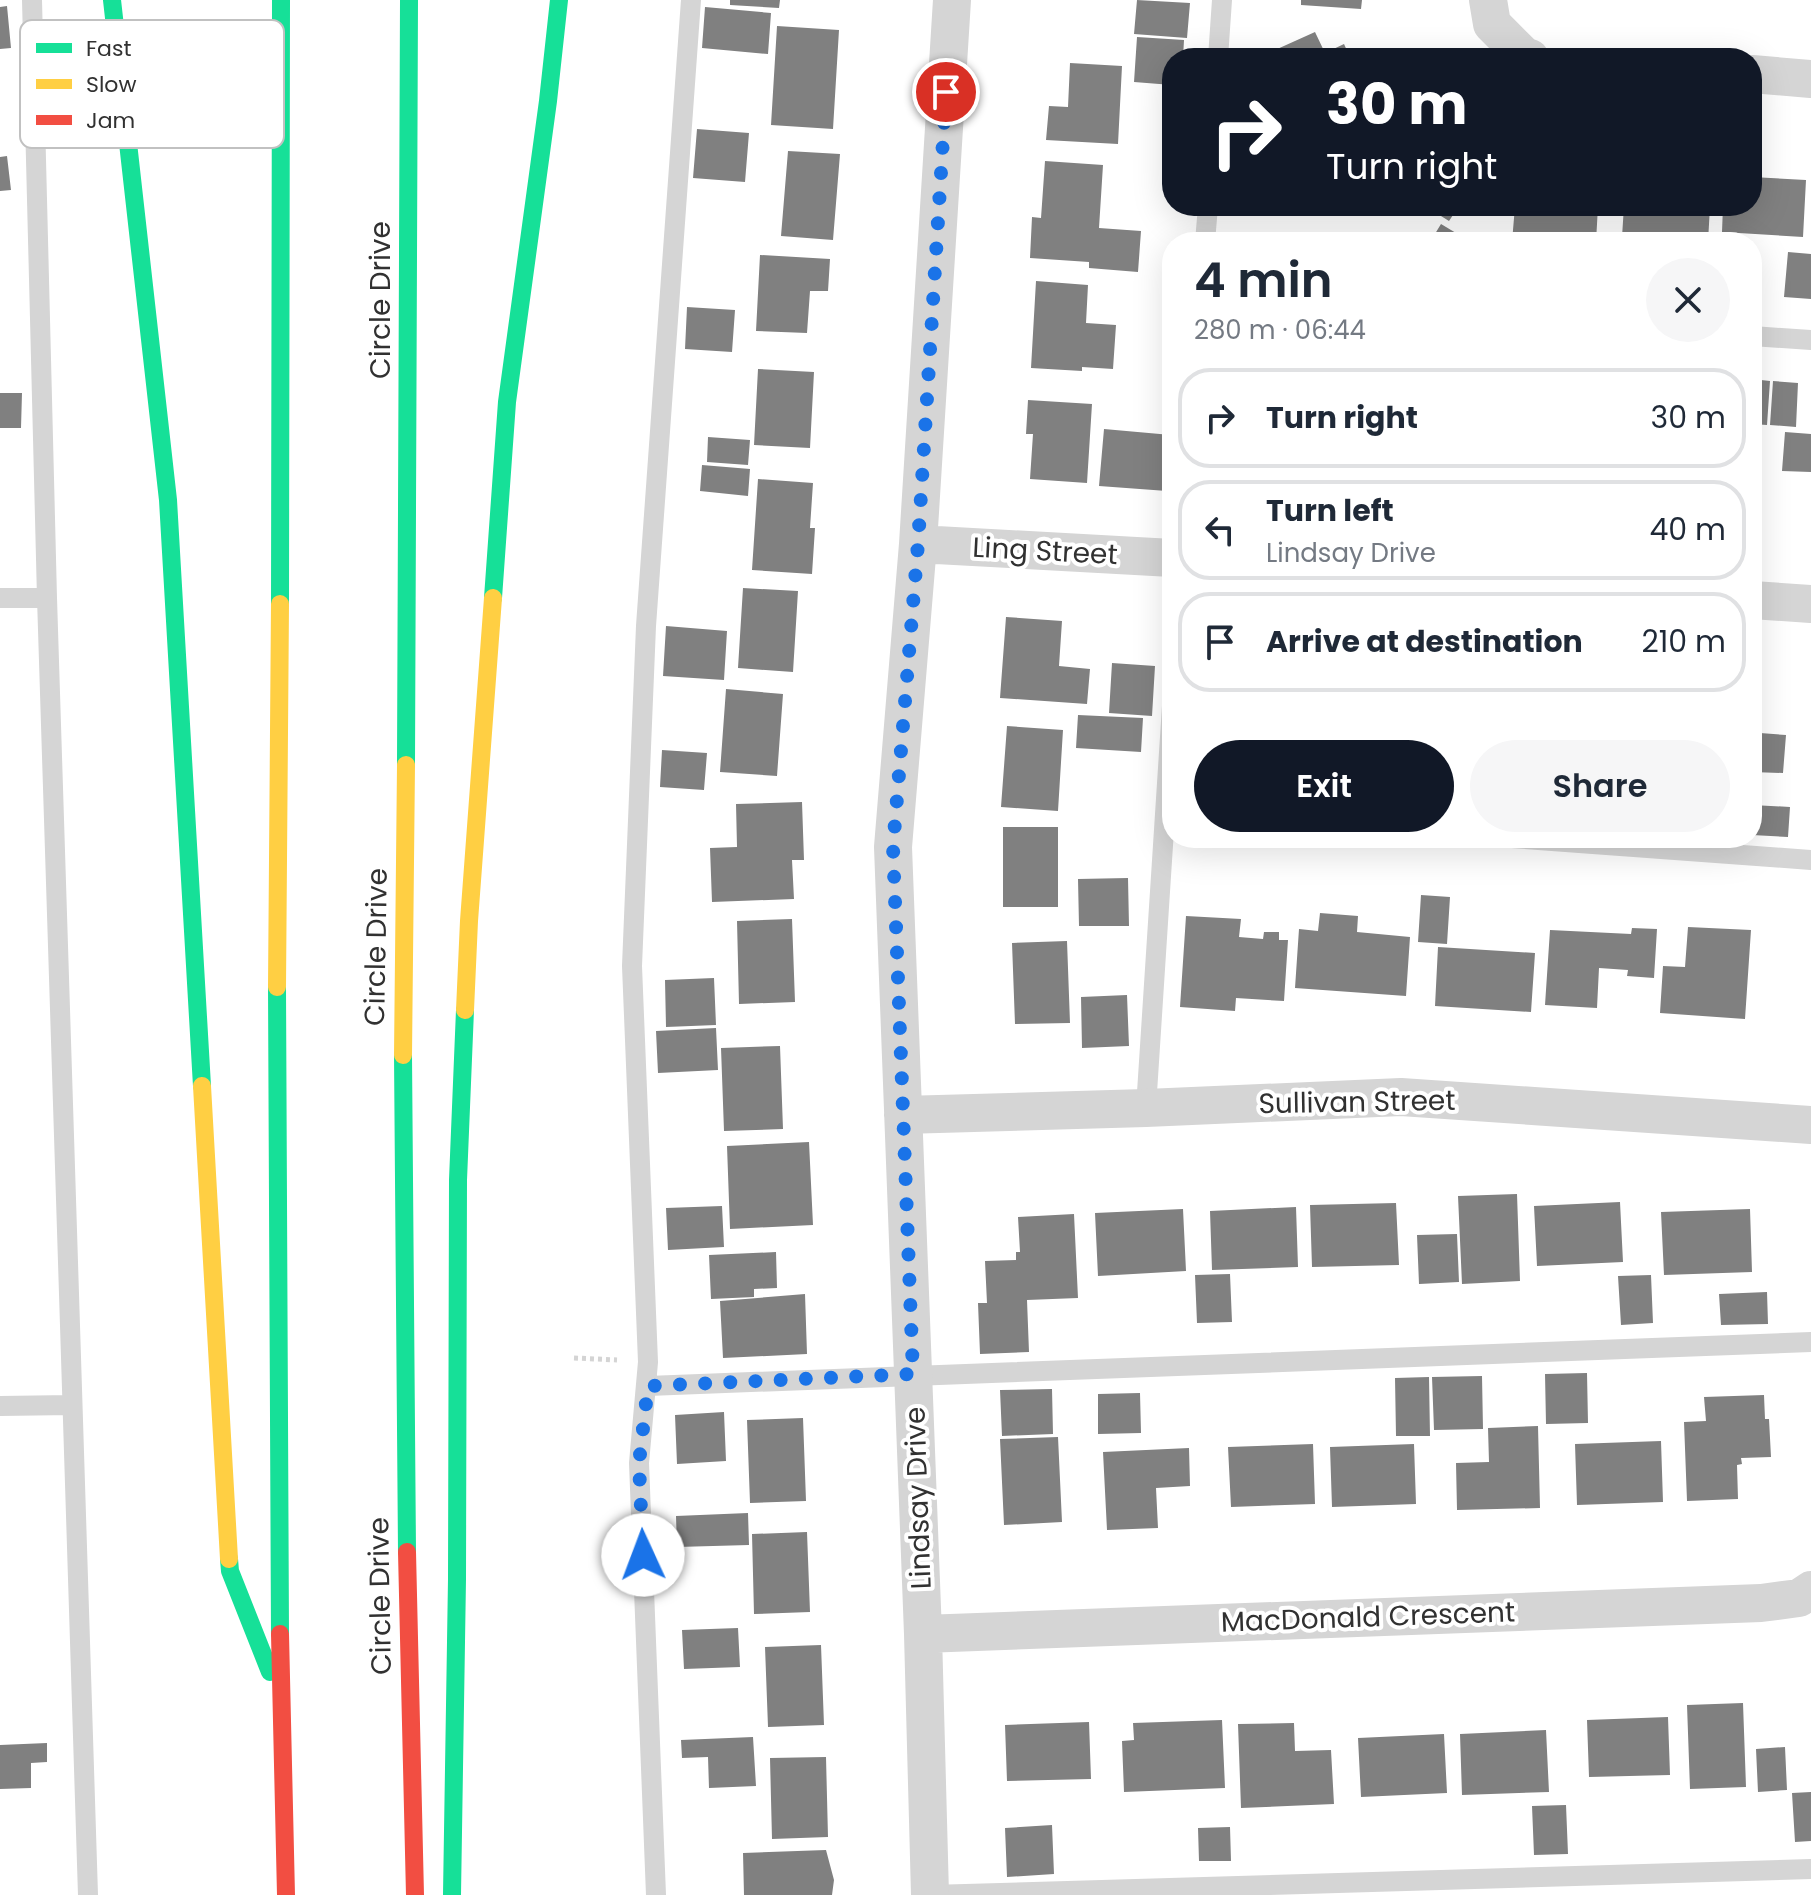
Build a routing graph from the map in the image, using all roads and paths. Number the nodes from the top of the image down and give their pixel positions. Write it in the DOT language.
graph roads {
  1 [pos="32,0"];
  2 [pos="112,0"];
  3 [pos="281,0"];
  4 [pos="409,0"];
  5 [pos="559,0"];
  6 [pos="691,0"];
  7 [pos="952,0"];
  8 [pos="1222,0"];
  9 [pos="1488,0"];
  10 [pos="33,20"];
  11 [pos="114,20"];
  12 [pos="281,20"];
  13 [pos="1219,48"];
  14 [pos="1516,48"];
  15 [pos="1762,75"];
  16 [pos="1811,79"];
  17 [pos="36,148"];
  18 [pos="129,148"];
  19 [pos="280,148"];
  20 [pos="1762,337"];
  21 [pos="1811,340"];
  22 [pos="918,544"];
  23 [pos="1162,557"];
  24 [pos="0,598"];
  25 [pos="47,598"];
  26 [pos="1762,601"];
  27 [pos="1811,604"];
  28 [pos="1166,848"];
  29 [pos="1648,848"];
  30 [pos="1811,860"];
  31 [pos="1146,1108"];
  32 [pos="903,1115"];
  33 [pos="1811,1125"];
  34 [pos="1811,1342"];
  35 [pos="574,1358"];
  36 [pos="648,1362"];
  37 [pos="913,1374"];
  38 [pos="648,1386"];
  39 [pos="71,1405"];
  40 [pos="0,1406"];
  41 [pos="1811,1590"];
  42 [pos="923,1634"];
  43 [pos="280,1697"];
  44 [pos="1811,1869"];
  45 [pos="88,1895"];
  46 [pos="286,1895"];
  47 [pos="415,1895"];
  48 [pos="452,1895"];
  49 [pos="656,1895"];
  50 [pos="930,1895"];
  1 -- 10 [label="lane"];
  2 -- 11 [label="highway"];
  3 -- 12 [label="highway"];
  4 -- 47 [label="highway, Circle Drive"];
  5 -- 48 [label="highway"];
  6 -- 36 [label="lane"];
  7 -- 22 [label="street, Lindsay Drive"];
  8 -- 13 [label="lane"];
  9 -- 14 [label="street"];
  15 -- 16 [label="street"];
  17 -- 25 [label="lane"];
  18 -- 43 [label="highway"];
  19 -- 43 [label="highway"];
  20 -- 21 [label="lane"];
  22 -- 23 [label="street, Ling Street"];
  22 -- 32 [label="street, Lindsay Drive"];
  24 -- 25 [label="lane"];
  25 -- 39 [label="lane"];
  26 -- 27 [label="street"];
  28 -- 31 [label="lane"];
  29 -- 30 [label="lane"];
  31 -- 32 [label="street, Sullivan Street"];
  31 -- 33 [label="street, Sullivan Street"];
  32 -- 37 [label="street, Lindsay Drive"];
  34 -- 37 [label="lane"];
  35 -- 36 [label="path"];
  36 -- 38 [label="lane"];
  37 -- 38 [label="lane"];
  37 -- 42 [label="street, Lindsay Drive"];
  38 -- 49 [label="lane"];
  39 -- 40 [label="lane"];
  39 -- 45 [label="lane"];
  41 -- 42 [label="street, MacDonald Crescent"];
  42 -- 50 [label="street, Lindsay Drive"];
  43 -- 46 [label="highway"];
  44 -- 50 [label="lane"];
}
